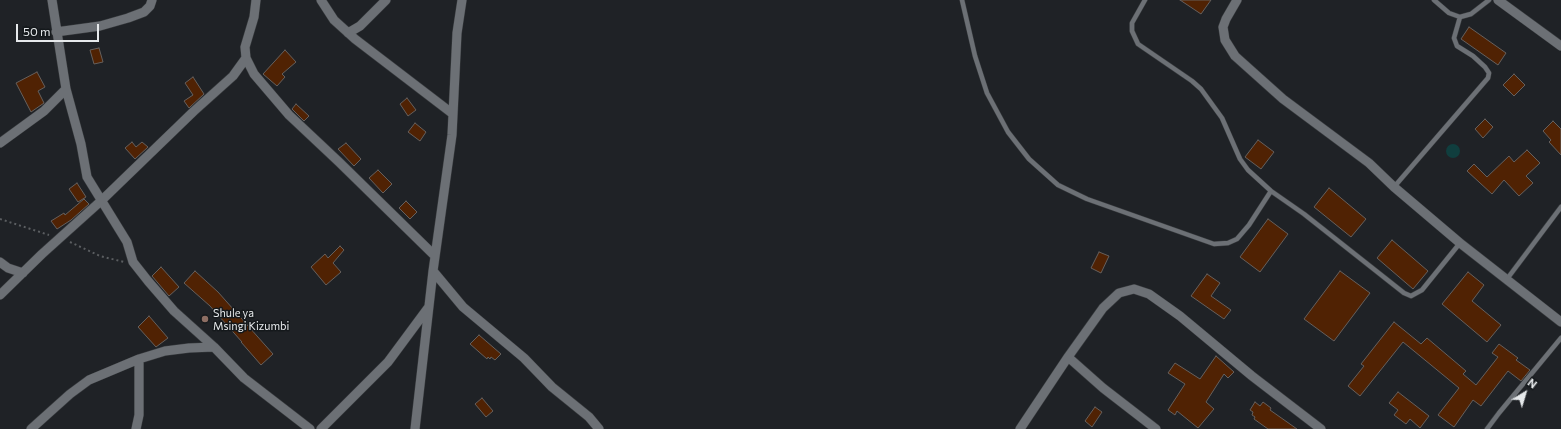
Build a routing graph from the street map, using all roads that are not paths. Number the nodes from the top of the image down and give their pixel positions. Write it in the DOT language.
graph roads {
  1 [pos="52,0"];
  2 [pos="152,0"];
  3 [pos="256,0"];
  4 [pos="321,0"];
  5 [pos="386,0"];
  6 [pos="462,0"];
  7 [pos="962,0"];
  8 [pos="1145,0"];
  9 [pos="1237,0"];
  10 [pos="1434,0"];
  11 [pos="1489,0"];
  12 [pos="1498,0"];
  13 [pos="1460,17"];
  14 [pos="56,32"];
  15 [pos="348,33"];
  16 [pos="1561,46"];
  17 [pos="246,58"];
  18 [pos="66,89"];
  19 [pos="453,114"];
  20 [pos="0,143"];
  21 [pos="1394,187"];
  22 [pos="1271,191"];
  23 [pos="102,200"];
  24 [pos="1561,207"];
  25 [pos="1460,244"];
  26 [pos="435,256"];
  27 [pos="0,262"];
  28 [pos="433,271"];
  29 [pos="23,273"];
  30 [pos="1507,279"];
  31 [pos="0,295"];
  32 [pos="429,307"];
  33 [pos="1561,322"];
  34 [pos="1561,338"];
  35 [pos="214,348"];
  36 [pos="1068,357"];
  37 [pos="139,359"];
  38 [pos="31,429"];
  39 [pos="136,429"];
  40 [pos="310,429"];
  41 [pos="321,429"];
  42 [pos="414,429"];
  43 [pos="599,429"];
  44 [pos="1020,429"];
  45 [pos="1156,429"];
  46 [pos="1321,429"];
  47 [pos="1487,429"];
  1 -- 14 [label="street"];
  2 -- 14 [label="street"];
  3 -- 17 [label="street"];
  4 -- 15 [label="street"];
  5 -- 15 [label="street"];
  6 -- 19 [label="street"];
  7 -- 22 [label="lane"];
  8 -- 22 [label="lane"];
  9 -- 21 [label="street"];
  10 -- 13 [label="lane"];
  11 -- 13 [label="lane"];
  12 -- 16 [label="street"];
  13 -- 21 [label="lane"];
  14 -- 18 [label="street"];
  15 -- 19 [label="street"];
  17 -- 23 [label="street"];
  17 -- 26 [label="street"];
  18 -- 20 [label="street"];
  18 -- 23 [label="street"];
  19 -- 26 [label="street"];
  21 -- 25 [label="street"];
  22 -- 25 [label="lane"];
  23 -- 29 [label="street"];
  23 -- 35 [label="street"];
  24 -- 30 [label="lane"];
  25 -- 30 [label="street"];
  26 -- 28 [label="street"];
  27 -- 29 [label="street"];
  28 -- 32 [label="street"];
  28 -- 43 [label="street"];
  29 -- 31 [label="street"];
  30 -- 33 [label="street"];
  32 -- 41 [label="street"];
  32 -- 42 [label="street"];
  34 -- 47 [label="lane"];
  35 -- 37 [label="street"];
  35 -- 40 [label="street"];
  36 -- 44 [label="street"];
  36 -- 45 [label="street"];
  36 -- 46 [label="street"];
  37 -- 38 [label="street"];
  37 -- 39 [label="street"];
}
